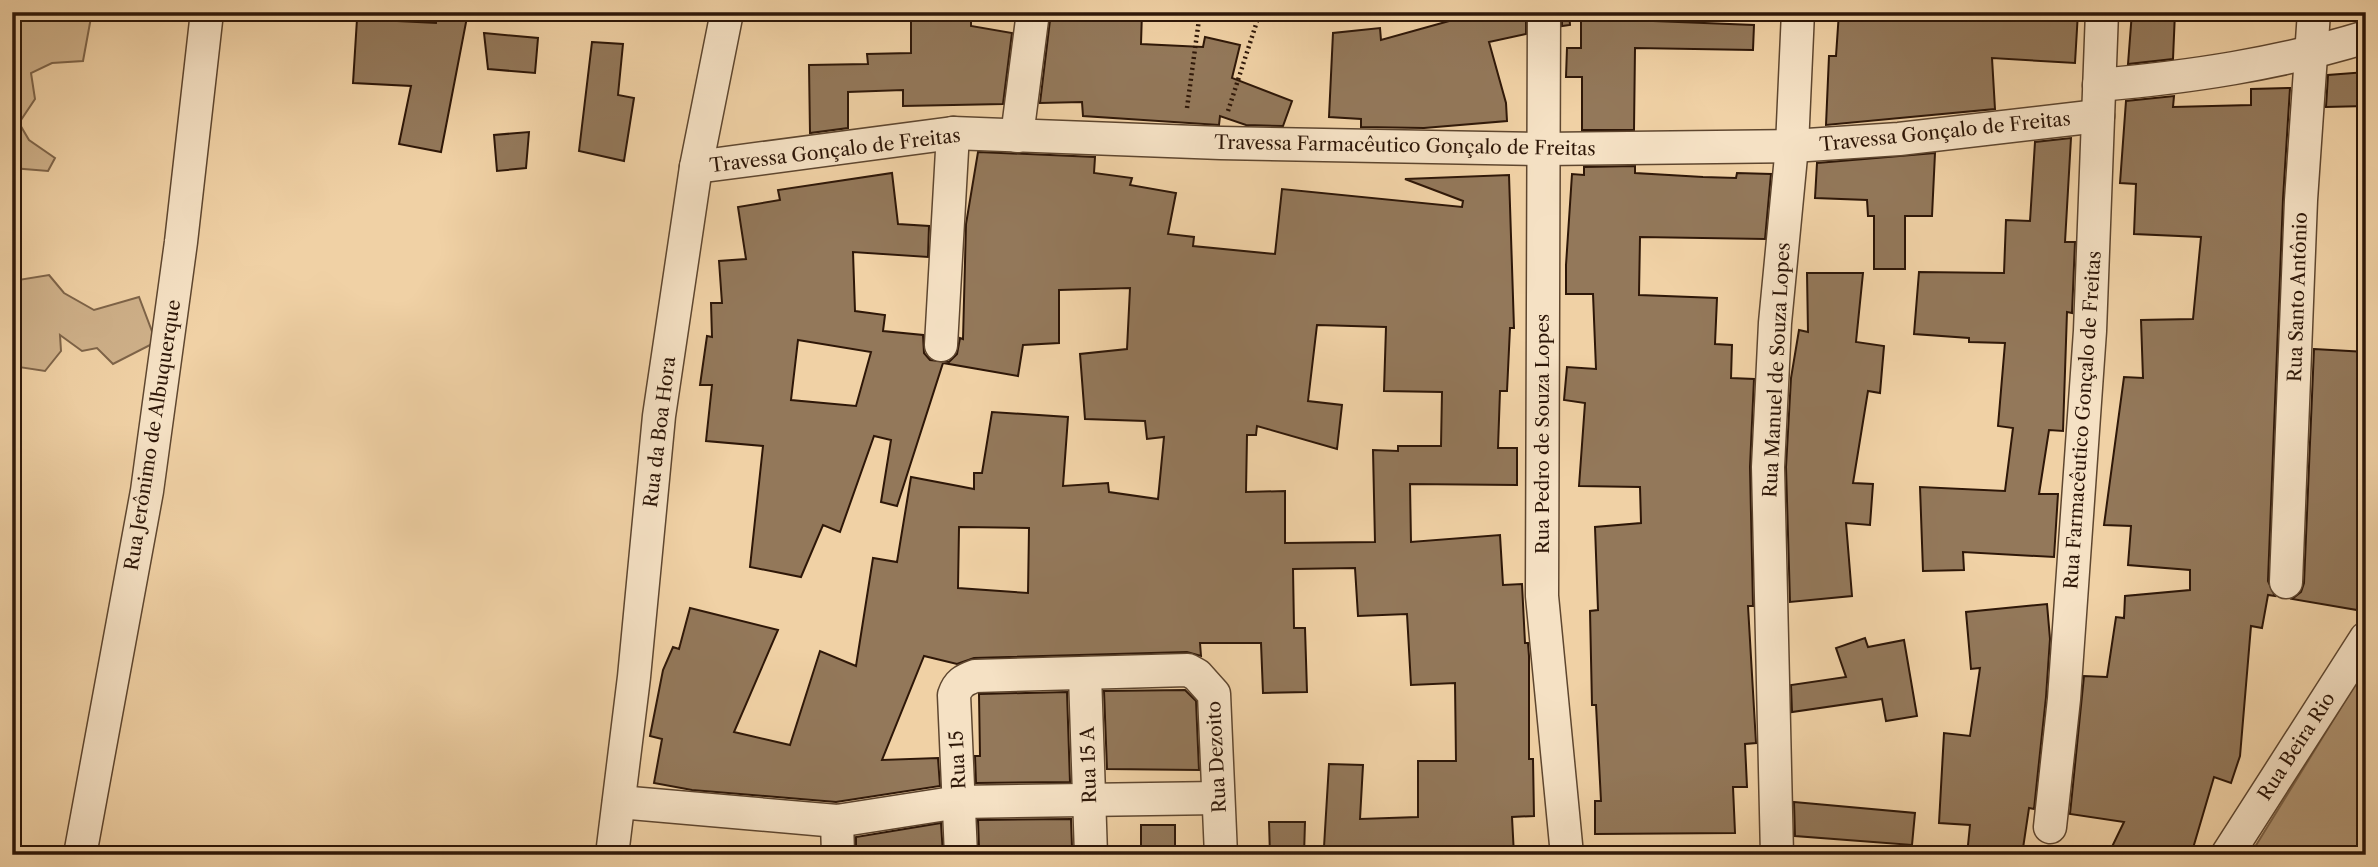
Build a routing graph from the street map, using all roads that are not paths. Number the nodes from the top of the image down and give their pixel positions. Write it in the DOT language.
graph roads {
  1 [pos="206,12"];
  2 [pos="727,12"];
  3 [pos="1033,12"];
  4 [pos="1544,12"];
  5 [pos="1798,12"];
  6 [pos="2102,12"];
  7 [pos="2314,12"];
  8 [pos="2366,37"];
  9 [pos="2312,54"];
  10 [pos="2099,100"];
  11 [pos="953,133"];
  12 [pos="1017,136"];
  13 [pos="1792,146"];
  14 [pos="1543,149"];
  15 [pos="696,167"];
  16 [pos="941,345"];
  17 [pos="2286,582"];
  18 [pos="2366,638"];
  19 [pos="1085,676"];
  20 [pos="1218,798"];
  21 [pos="1089,800"];
  22 [pos="619,802"];
  23 [pos="959,802"];
  24 [pos="837,821"];
  25 [pos="2050,827"];
  26 [pos="80,855"];
  27 [pos="612,855"];
  28 [pos="838,855"];
  29 [pos="961,855"];
  30 [pos="1091,855"];
  31 [pos="1221,855"];
  32 [pos="1567,855"];
  33 [pos="1777,855"];
  34 [pos="2227,855"];
  1 -- 26 [label="street, Rua Jerônimo de Albuquerque"];
  2 -- 15 [label="street, Rua da Boa Hora"];
  3 -- 12 [label="street"];
  4 -- 14 [label="street, Rua Pedro de Souza Lopes"];
  5 -- 13 [label="street, Rua Manuel de Souza Lopes"];
  6 -- 10 [label="street, Rua Farmacêutico Gonçalo de Freitas"];
  7 -- 9 [label="street, Rua Santo Antônio"];
  8 -- 9 [label="street, Travessa Gonçalo de Freitas"];
  9 -- 10 [label="street, Travessa Gonçalo de Freitas"];
  9 -- 17 [label="street, Rua Santo Antônio"];
  10 -- 13 [label="street, Travessa Gonçalo de Freitas"];
  10 -- 25 [label="street, Rua Farmacêutico Gonçalo de Freitas"];
  11 -- 12 [label="street, Travessa Gonçalo de Freitas"];
  11 -- 15 [label="street, Travessa Gonçalo de Freitas"];
  11 -- 16 [label="street"];
  12 -- 14 [label="street, Travessa Farmacêutico Gonçalo de Freitas"];
  13 -- 14 [label="street, Travessa Farmacêutico Gonçalo de Freitas"];
  13 -- 33 [label="street, Rua Manuel de Souza Lopes"];
  14 -- 32 [label="street, Rua Pedro de Souza Lopes"];
  15 -- 22 [label="street, Rua da Boa Hora"];
  18 -- 34 [label="street, Rua Beira Rio"];
  19 -- 20 [label="street, Rua Dezoito"];
  19 -- 21 [label="street, Rua 15 A"];
  19 -- 23 [label="street, Rua 15"];
  20 -- 21 [label="street"];
  20 -- 31 [label="street, Rua Dezoito"];
  21 -- 23 [label="street"];
  21 -- 30 [label="street, Rua 15 A"];
  22 -- 24 [label="street"];
  22 -- 27 [label="street, Rua da Boa Hora"];
  23 -- 24 [label="street"];
  23 -- 29 [label="street, Rua 15"];
  24 -- 28 [label="street"];
}
